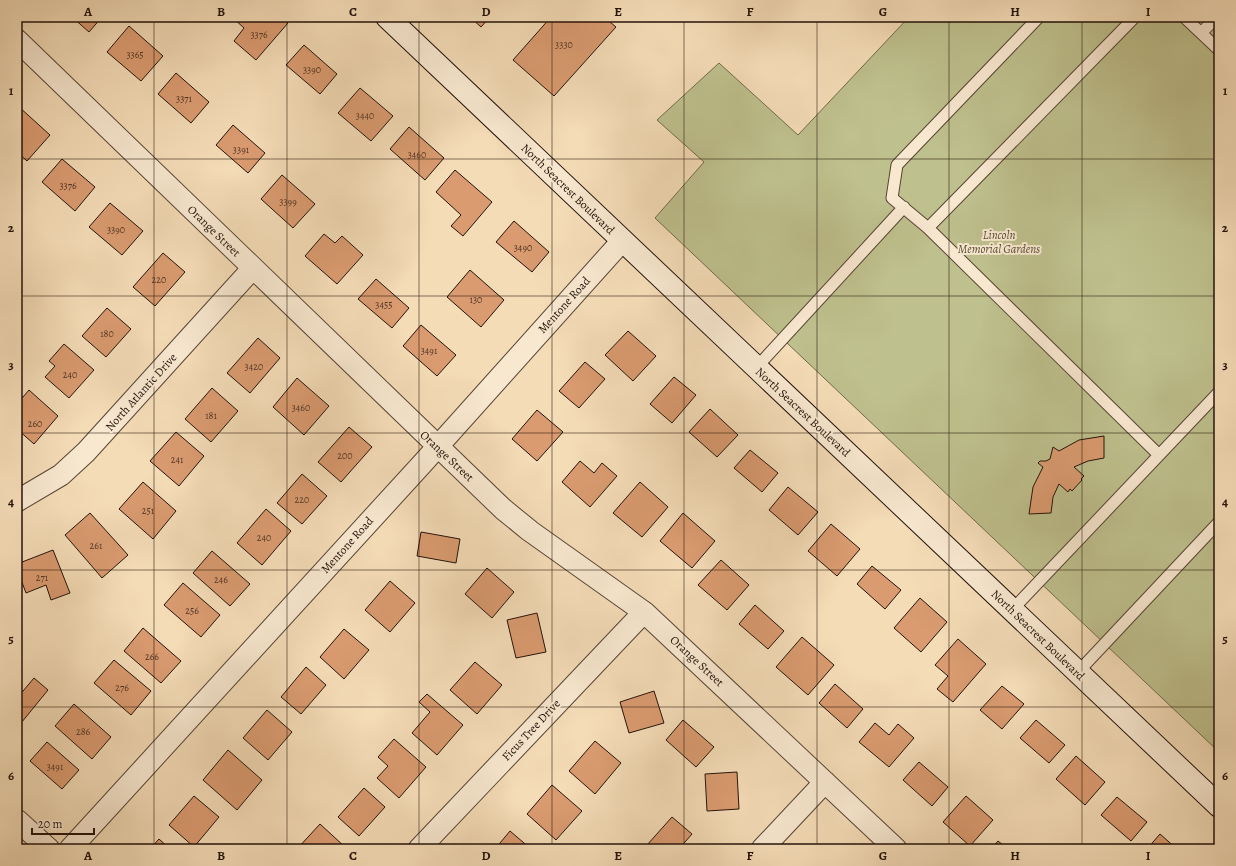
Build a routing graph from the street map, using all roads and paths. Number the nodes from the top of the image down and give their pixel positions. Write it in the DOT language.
graph roads {
  1 [pos="387,17"];
  2 [pos="1039,17"];
  3 [pos="1135,17"];
  4 [pos="1184,17"];
  5 [pos="1217,17"];
  6 [pos="1201,33"];
  7 [pos="17,40"];
  8 [pos="1219,50"];
  9 [pos="904,207"];
  10 [pos="928,228"];
  11 [pos="622,241"];
  12 [pos="253,268"];
  13 [pos="756,368"];
  14 [pos="1219,392"];
  15 [pos="437,446"];
  16 [pos="1159,455"];
  17 [pos="17,501"];
  18 [pos="1219,522"];
  19 [pos="1012,610"];
  20 [pos="644,612"];
  21 [pos="1078,672"];
  22 [pos="825,782"];
  23 [pos="1219,806"];
  24 [pos="17,820"];
  25 [pos="48,849"];
  26 [pos="70,849"];
  27 [pos="419,849"];
  28 [pos="762,849"];
  29 [pos="896,849"];
  1 -- 11 [label="street, North Seacrest Boulevard"];
  2 -- 9 [label="lane"];
  3 -- 10 [label="lane"];
  4 -- 6 [label="lane"];
  5 -- 6 [label="lane"];
  6 -- 8 [label="lane"];
  7 -- 12 [label="street, Orange Street"];
  9 -- 10 [label="lane"];
  9 -- 13 [label="lane"];
  10 -- 16 [label="lane"];
  11 -- 13 [label="street, North Seacrest Boulevard"];
  11 -- 15 [label="street, Mentone Road"];
  12 -- 15 [label="street, Orange Street"];
  12 -- 17 [label="street, North Atlantic Drive"];
  13 -- 19 [label="street, North Seacrest Boulevard"];
  14 -- 16 [label="lane"];
  15 -- 20 [label="street, Orange Street"];
  15 -- 26 [label="street, Mentone Road"];
  16 -- 19 [label="lane"];
  18 -- 21 [label="lane"];
  19 -- 21 [label="street, North Seacrest Boulevard"];
  20 -- 22 [label="street, Orange Street"];
  20 -- 27 [label="street, Ficus Tree Drive"];
  21 -- 23 [label="street, North Seacrest Boulevard"];
  22 -- 28 [label="street"];
  22 -- 29 [label="street, Orange Street"];
  24 -- 25 [label="street"];
}
